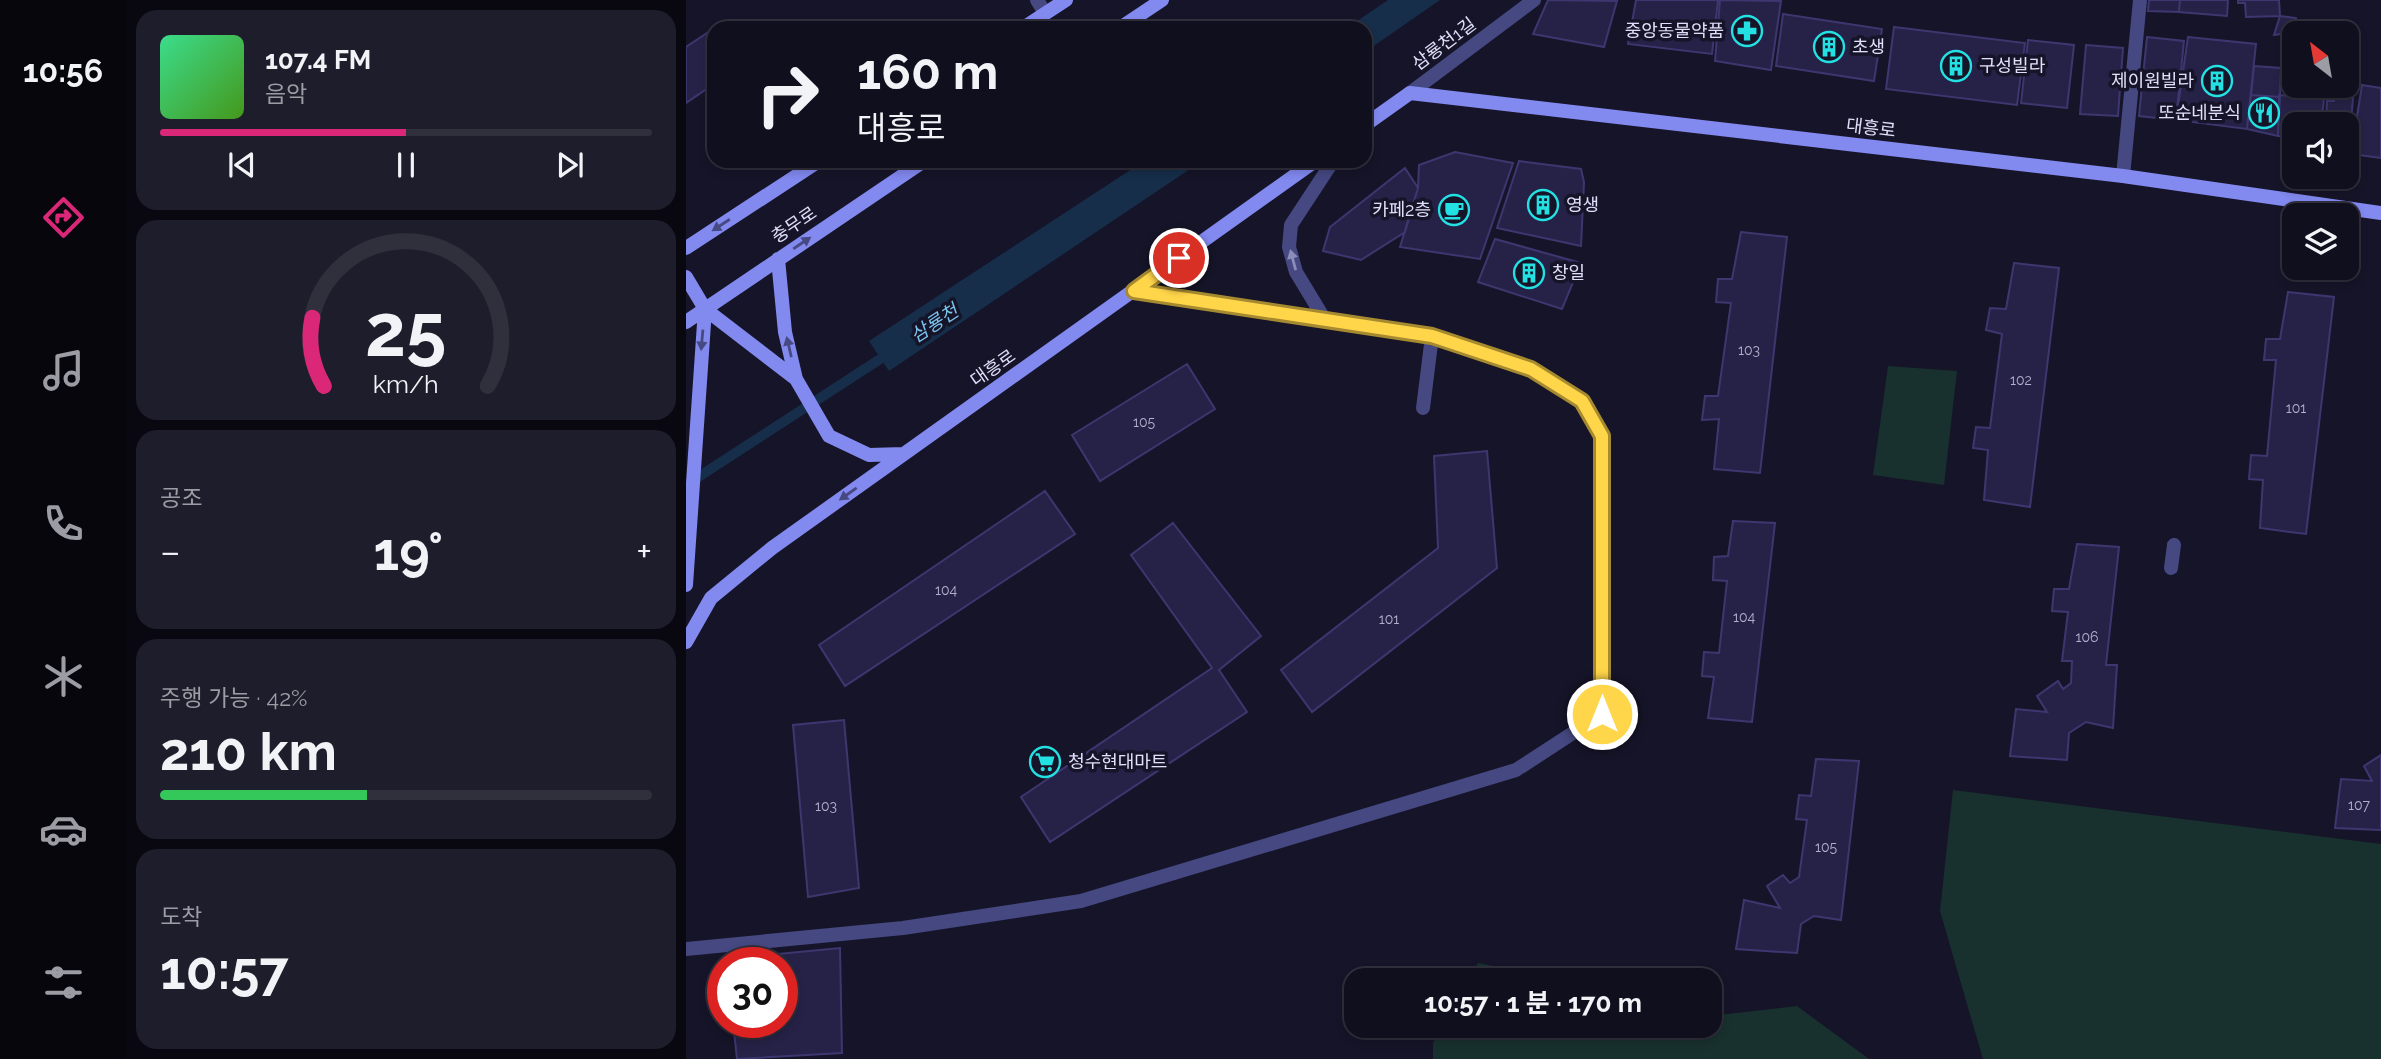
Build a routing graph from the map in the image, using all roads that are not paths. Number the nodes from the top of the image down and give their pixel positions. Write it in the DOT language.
graph roads {
  1 [pos="1037,0"];
  2 [pos="1066,0"];
  3 [pos="1162,0"];
  4 [pos="1534,0"];
  5 [pos="2140,0"];
  6 [pos="1045,13"];
  7 [pos="1033,21"];
  8 [pos="1131,21"];
  9 [pos="1410,93"];
  10 [pos="1372,120"];
  11 [pos="808,168"];
  12 [pos="914,168"];
  13 [pos="1305,168"];
  14 [pos="1328,168"];
  15 [pos="2123,176"];
  16 [pos="2381,213"];
  17 [pos="686,248"];
  18 [pos="778,259"];
  19 [pos="686,277"];
  20 [pos="1134,291"];
  21 [pos="705,309"];
  22 [pos="1325,320"];
  23 [pos="686,322"];
  24 [pos="1432,336"];
  25 [pos="796,379"];
  26 [pos="1423,408"];
  27 [pos="904,454"];
  28 [pos="2174,545"];
  29 [pos="2171,568"];
  30 [pos="686,585"];
  31 [pos="686,642"];
  32 [pos="686,949"];
  1 -- 6 [label="street"];
  2 -- 6 [label="street"];
  3 -- 8 [label="street"];
  4 -- 9 [label="street, 삼룡천1길"];
  5 -- 15 [label="street"];
  6 -- 7 [label="street"];
  9 -- 10 [label="street"];
  9 -- 15 [label="street, 대흥로"];
  11 -- 17 [label="street, one-way"];
  18 -- 12 [label="street, 충무로, one-way"];
  13 -- 20 [label="street, 대흥로"];
  22 -- 14 [label="street, one-way"];
  15 -- 16 [label="street, 대흥로"];
  18 -- 21 [label="street, 충무로"];
  25 -- 18 [label="street, one-way"];
  19 -- 21 [label="street"];
  20 -- 22 [label="street"];
  20 -- 27 [label="street, 대흥로"];
  21 -- 23 [label="street, 충무로"];
  21 -- 25 [label="street"];
  21 -- 30 [label="street, one-way"];
  22 -- 24 [label="street"];
  24 -- 26 [label="street"];
  24 -- 32 [label="street"];
  25 -- 27 [label="street"];
  27 -- 31 [label="street, 대흥로, one-way"];
  28 -- 29 [label="street"];
}
